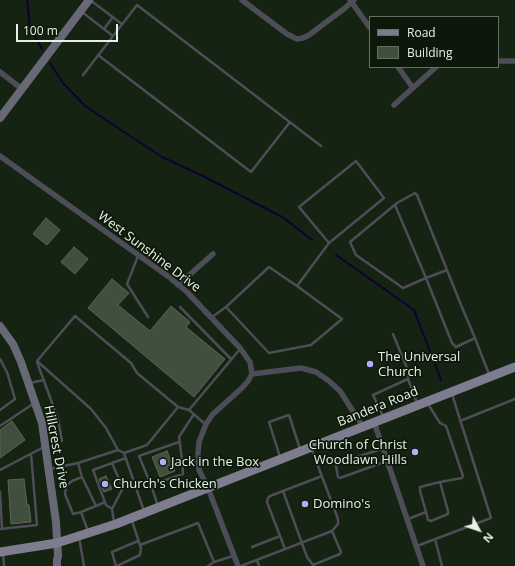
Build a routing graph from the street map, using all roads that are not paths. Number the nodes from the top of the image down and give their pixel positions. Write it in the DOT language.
graph roads {
  1 [pos="89,0"];
  2 [pos="242,0"];
  3 [pos="352,1"];
  4 [pos="80,10"];
  5 [pos="113,17"];
  6 [pos="122,24"];
  7 [pos="369,26"];
  8 [pos="104,29"];
  9 [pos="112,36"];
  10 [pos="98,55"];
  11 [pos="499,61"];
  12 [pos="515,61"];
  13 [pos="399,68"];
  14 [pos="435,68"];
  15 [pos="0,72"];
  16 [pos="83,75"];
  17 [pos="413,88"];
  18 [pos="22,89"];
  19 [pos="394,105"];
  20 [pos="0,118"];
  21 [pos="290,122"];
  22 [pos="321,146"];
  23 [pos="0,156"];
  24 [pos="395,205"];
  25 [pos="329,243"];
  26 [pos="213,254"];
  27 [pos="138,255"];
  28 [pos="447,270"];
  29 [pos="426,278"];
  30 [pos="178,285"];
  31 [pos="297,286"];
  32 [pos="180,307"];
  33 [pos="226,307"];
  34 [pos="148,317"];
  35 [pos="211,318"];
  36 [pos="0,326"];
  37 [pos="393,334"];
  38 [pos="475,338"];
  39 [pos="240,348"];
  40 [pos="0,359"];
  41 [pos="231,359"];
  42 [pos="37,361"];
  43 [pos="515,367"];
  44 [pos="252,374"];
  45 [pos="489,377"];
  46 [pos="408,379"];
  47 [pos="44,380"];
  48 [pos="29,383"];
  49 [pos="451,392"];
  50 [pos="515,399"];
  51 [pos="35,402"];
  52 [pos="422,403"];
  53 [pos="178,407"];
  54 [pos="0,410"];
  55 [pos="189,410"];
  56 [pos="194,414"];
  57 [pos="384,418"];
  58 [pos="58,419"];
  59 [pos="460,421"];
  60 [pos="374,422"];
  61 [pos="42,423"];
  62 [pos="206,424"];
  63 [pos="0,426"];
  64 [pos="363,427"];
  65 [pos="62,441"];
  66 [pos="179,442"];
  67 [pos="45,446"];
  68 [pos="311,448"];
  69 [pos="383,448"];
  70 [pos="118,450"];
  71 [pos="301,451"];
  72 [pos="124,453"];
  73 [pos="31,454"];
  74 [pos="126,458"];
  75 [pos="281,459"];
  76 [pos="182,460"];
  77 [pos="198,461"];
  78 [pos="387,461"];
  79 [pos="112,463"];
  80 [pos="78,464"];
  81 [pos="0,470"];
  82 [pos="49,470"];
  83 [pos="322,476"];
  84 [pos="82,477"];
  85 [pos="440,482"];
  86 [pos="135,485"];
  87 [pos="151,485"];
  88 [pos="123,488"];
  89 [pos="208,488"];
  90 [pos="283,491"];
  91 [pos="0,492"];
  92 [pos="105,502"];
  93 [pos="96,506"];
  94 [pos="159,508"];
  95 [pos="112,509"];
  96 [pos="81,512"];
  97 [pos="426,512"];
  98 [pos="145,513"];
  99 [pos="131,519"];
  100 [pos="407,520"];
  101 [pos="115,525"];
  102 [pos="1,529"];
  103 [pos="332,531"];
  104 [pos="89,534"];
  105 [pos="280,536"];
  106 [pos="79,537"];
  107 [pos="435,539"];
  108 [pos="138,541"];
  109 [pos="302,542"];
  110 [pos="57,543"];
  111 [pos="140,545"];
  112 [pos="417,546"];
  113 [pos="252,547"];
  114 [pos="285,549"];
  115 [pos="2,552"];
  116 [pos="234,555"];
  117 [pos="58,556"];
  118 [pos="257,560"];
  119 [pos="214,562"];
  120 [pos="4,566"];
  121 [pos="57,566"];
  122 [pos="62,566"];
  123 [pos="84,566"];
  124 [pos="116,566"];
  125 [pos="208,566"];
  126 [pos="238,566"];
  127 [pos="241,566"];
  128 [pos="260,566"];
  129 [pos="423,566"];
  130 [pos="442,566"];
  1 -- 4 [label="main road"];
  1 -- 5 [label="lane"];
  2 -- 3 [label="street"];
  3 -- 7 [label="street"];
  4 -- 8 [label="lane"];
  4 -- 18 [label="main road"];
  5 -- 6 [label="lane"];
  5 -- 8 [label="lane"];
  6 -- 9 [label="lane"];
  6 -- 21 [label="lane"];
  8 -- 9 [label="lane"];
  9 -- 10 [label="lane"];
  10 -- 16 [label="lane"];
  10 -- 21 [label="lane"];
  11 -- 12 [label="street"];
  13 -- 17 [label="street"];
  14 -- 17 [label="street"];
  15 -- 18 [label="street"];
  17 -- 19 [label="street"];
  18 -- 20 [label="main road"];
  21 -- 22 [label="lane"];
  23 -- 27 [label="street, West Sunshine Drive"];
  24 -- 28 [label="lane"];
  24 -- 29 [label="lane"];
  24 -- 29 [label="lane"];
  25 -- 25 [label="lane"];
  25 -- 31 [label="lane"];
  26 -- 30 [label="street"];
  27 -- 30 [label="street, West Sunshine Drive"];
  27 -- 34 [label="lane"];
  28 -- 29 [label="lane"];
  28 -- 38 [label="lane"];
  29 -- 38 [label="lane"];
  30 -- 35 [label="street, West Sunshine Drive"];
  31 -- 33 [label="lane"];
  31 -- 33 [label="lane"];
  32 -- 41 [label="lane"];
  33 -- 35 [label="lane"];
  35 -- 39 [label="street, West Sunshine Drive"];
  36 -- 48 [label="main road, Hillcrest Drive"];
  37 -- 46 [label="lane"];
  38 -- 45 [label="lane"];
  39 -- 41 [label="lane"];
  39 -- 44 [label="street, West Sunshine Drive"];
  40 -- 54 [label="lane"];
  41 -- 55 [label="lane"];
  42 -- 47 [label="lane"];
  42 -- 53 [label="lane"];
  42 -- 70 [label="lane"];
  43 -- 45 [label="main road, Bandera Road"];
  44 -- 62 [label="street"];
  44 -- 64 [label="street"];
  45 -- 49 [label="main road, Bandera Road"];
  46 -- 52 [label="lane"];
  46 -- 57 [label="lane"];
  47 -- 48 [label="lane"];
  47 -- 58 [label="lane"];
  48 -- 51 [label="main road, Hillcrest Drive"];
  49 -- 52 [label="main road, Bandera Road"];
  49 -- 59 [label="lane"];
  50 -- 59 [label="lane"];
  51 -- 61 [label="main road, Hillcrest Drive"];
  51 -- 63 [label="lane"];
  52 -- 57 [label="main road, Bandera Road"];
  52 -- 85 [label="lane"];
  53 -- 55 [label="lane"];
  53 -- 72 [label="lane"];
  55 -- 56 [label="lane"];
  56 -- 62 [label="lane"];
  56 -- 66 [label="lane"];
  57 -- 60 [label="main road, Bandera Road"];
  58 -- 61 [label="lane"];
  58 -- 65 [label="lane"];
  59 -- 107 [label="lane"];
  60 -- 64 [label="main road, Bandera Road"];
  60 -- 69 [label="street"];
  61 -- 67 [label="main road, Hillcrest Drive"];
  62 -- 77 [label="street"];
  64 -- 68 [label="main road, Bandera Road"];
  66 -- 76 [label="lane"];
  66 -- 87 [label="lane"];
  67 -- 73 [label="lane"];
  67 -- 82 [label="main road, Hillcrest Drive"];
  68 -- 71 [label="main road, Bandera Road"];
  68 -- 83 [label="lane"];
  69 -- 78 [label="street"];
  69 -- 78 [label="lane"];
  70 -- 72 [label="lane"];
  70 -- 80 [label="lane"];
  71 -- 75 [label="main road, Bandera Road"];
  71 -- 75 [label="lane"];
  72 -- 74 [label="lane"];
  73 -- 81 [label="lane"];
  73 -- 102 [label="lane"];
  74 -- 79 [label="lane"];
  74 -- 86 [label="lane"];
  75 -- 89 [label="main road, Bandera Road"];
  76 -- 77 [label="lane"];
  76 -- 87 [label="lane"];
  77 -- 89 [label="street"];
  78 -- 100 [label="street"];
  79 -- 88 [label="lane"];
  79 -- 92 [label="lane"];
  80 -- 82 [label="lane"];
  80 -- 84 [label="lane"];
  82 -- 110 [label="main road, Hillcrest Drive"];
  83 -- 90 [label="lane"];
  83 -- 103 [label="lane"];
  84 -- 93 [label="lane"];
  84 -- 96 [label="lane"];
  85 -- 97 [label="lane"];
  85 -- 97 [label="lane"];
  86 -- 88 [label="lane"];
  86 -- 98 [label="lane"];
  87 -- 94 [label="lane"];
  88 -- 95 [label="lane"];
  89 -- 94 [label="main road, Bandera Road"];
  89 -- 116 [label="street"];
  90 -- 105 [label="lane"];
  90 -- 109 [label="lane"];
  91 -- 102 [label="lane"];
  92 -- 93 [label="lane"];
  92 -- 95 [label="lane"];
  93 -- 96 [label="lane"];
  94 -- 98 [label="main road, Bandera Road"];
  95 -- 101 [label="lane"];
  96 -- 104 [label="lane"];
  97 -- 100 [label="lane"];
  98 -- 99 [label="main road, Bandera Road"];
  99 -- 101 [label="main road, Bandera Road"];
  99 -- 108 [label="lane"];
  100 -- 112 [label="street"];
  101 -- 104 [label="main road, Bandera Road"];
  103 -- 109 [label="lane"];
  103 -- 109 [label="lane"];
  104 -- 106 [label="main road, Bandera Road"];
  105 -- 113 [label="lane"];
  105 -- 114 [label="lane"];
  106 -- 110 [label="main road, Bandera Road"];
  106 -- 123 [label="lane"];
  107 -- 112 [label="lane"];
  107 -- 130 [label="lane"];
  108 -- 111 [label="lane"];
  108 -- 124 [label="lane"];
  109 -- 114 [label="lane"];
  110 -- 115 [label="main road, Bandera Road"];
  110 -- 117 [label="main road, Hillcrest Drive"];
  111 -- 119 [label="lane"];
  111 -- 124 [label="lane"];
  112 -- 129 [label="street"];
  114 -- 118 [label="lane"];
  115 -- 120 [label="lane"];
  116 -- 119 [label="lane"];
  116 -- 126 [label="street"];
  117 -- 121 [label="main road, Hillcrest Drive"];
  117 -- 122 [label="main road, Hillcrest Drive"];
  118 -- 127 [label="lane"];
  118 -- 128 [label="lane"];
  119 -- 125 [label="lane"];
}
